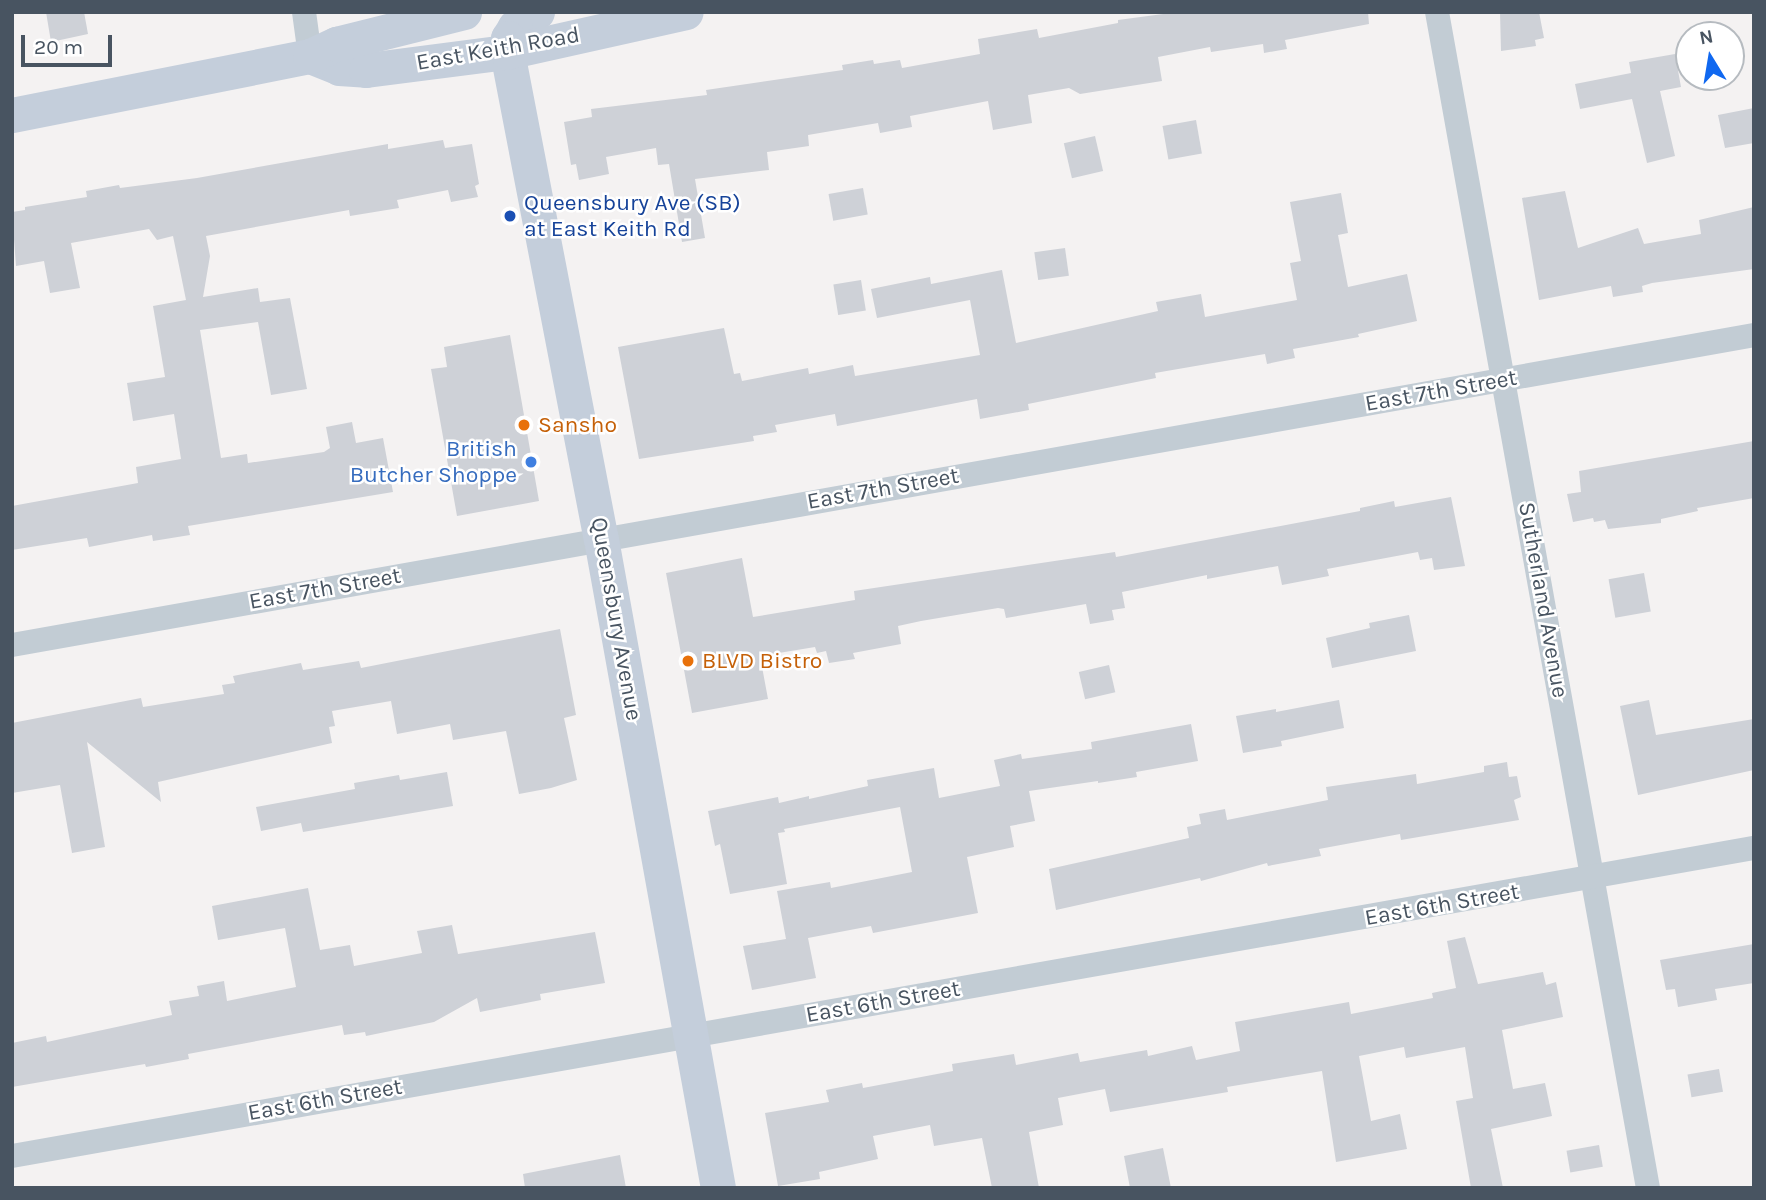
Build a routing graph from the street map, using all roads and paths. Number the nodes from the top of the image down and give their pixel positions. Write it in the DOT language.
graph roads {
  1 [pos="304,12"];
  2 [pos="537,12"];
  3 [pos="686,12"];
  4 [pos="1437,12"];
  5 [pos="448,16"];
  6 [pos="507,52"];
  7 [pos="310,56"];
  8 [pos="12,115"];
  9 [pos="1754,335"];
  10 [pos="1503,380"];
  11 [pos="601,539"];
  12 [pos="12,645"];
  13 [pos="1754,848"];
  14 [pos="1593,877"];
  15 [pos="691,1035"];
  16 [pos="12,1156"];
  17 [pos="718,1188"];
  18 [pos="1648,1188"];
  1 -- 7 [label="street"];
  2 -- 6 [label="street"];
  3 -- 6 [label="street, East Keith Road"];
  4 -- 10 [label="street, Sutherland Avenue"];
  5 -- 6 [label="street"];
  5 -- 7 [label="street, East Keith Road"];
  6 -- 7 [label="street, East Keith Road"];
  6 -- 11 [label="street, Queensbury Avenue"];
  7 -- 8 [label="street, East Keith Road"];
  9 -- 10 [label="street, East 7th Street"];
  10 -- 11 [label="street, East 7th Street"];
  10 -- 14 [label="street, Sutherland Avenue"];
  11 -- 12 [label="street, East 7th Street"];
  11 -- 15 [label="street, Queensbury Avenue"];
  13 -- 14 [label="street, East 6th Street"];
  14 -- 15 [label="street, East 6th Street"];
  14 -- 18 [label="street, Sutherland Avenue"];
  15 -- 16 [label="street, East 6th Street"];
  15 -- 17 [label="street, Queensbury Avenue"];
}
